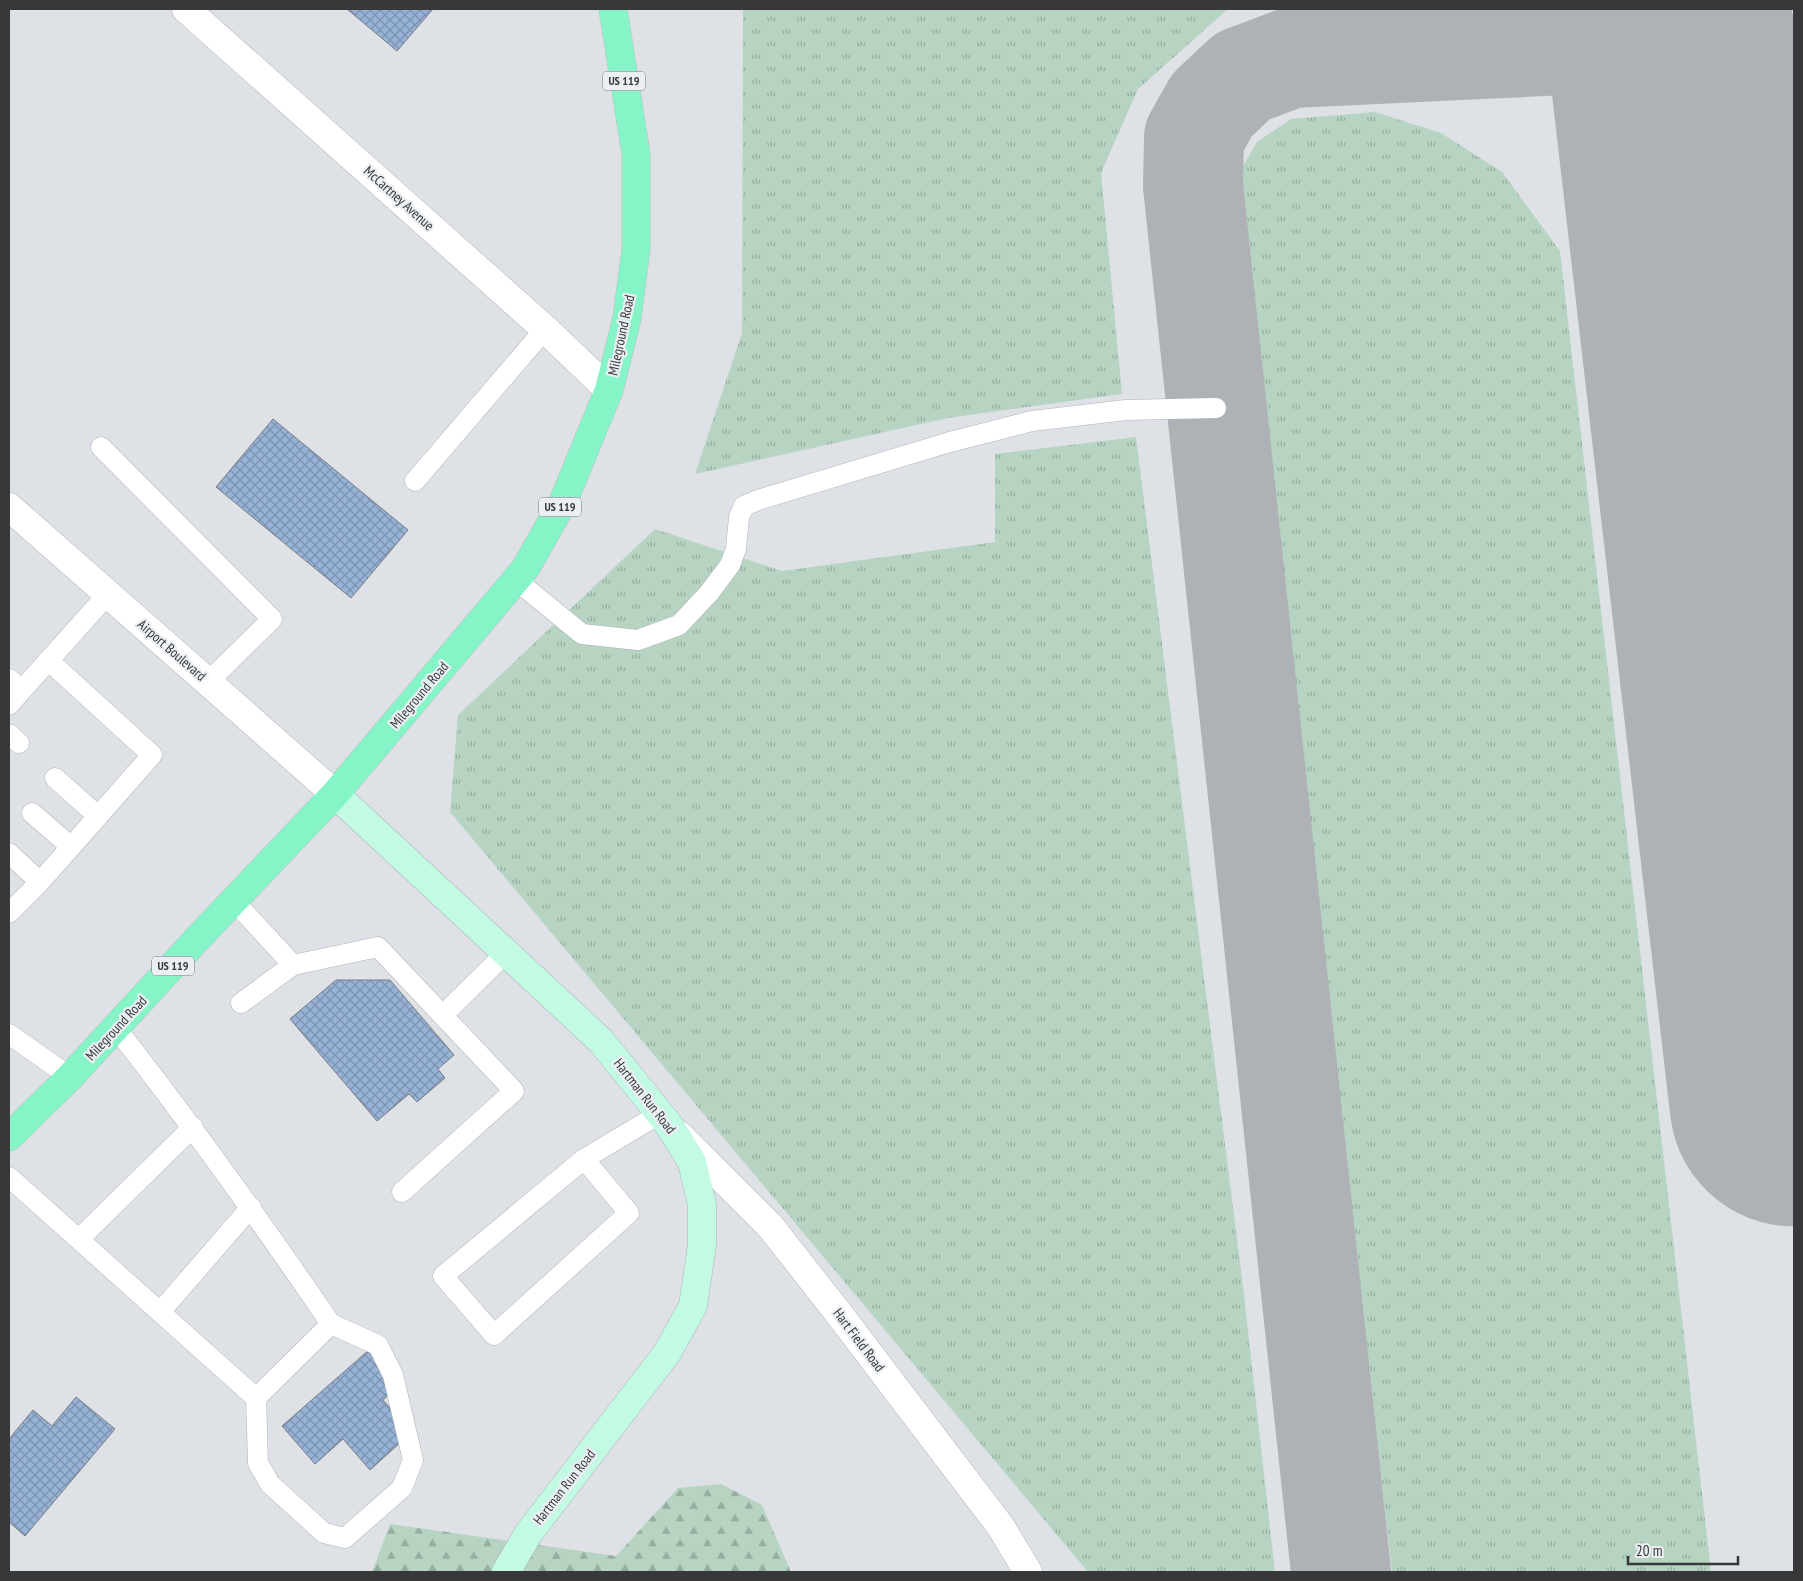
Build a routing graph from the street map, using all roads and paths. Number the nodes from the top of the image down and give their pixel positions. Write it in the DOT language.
graph roads {
  1 [pos="186,9"];
  2 [pos="613,9"];
  3 [pos="545,329"];
  4 [pos="609,390"];
  5 [pos="1216,408"];
  6 [pos="101,447"];
  7 [pos="415,481"];
  8 [pos="9,507"];
  9 [pos="516,580"];
  10 [pos="108,594"];
  11 [pos="48,660"];
  12 [pos="208,682"];
  13 [pos="15,685"];
  14 [pos="9,705"];
  15 [pos="55,778"];
  16 [pos="335,794"];
  17 [pos="32,814"];
  18 [pos="98,816"];
  19 [pos="70,846"];
  20 [pos="9,853"];
  21 [pos="40,882"];
  22 [pos="234,901"];
  23 [pos="10,910"];
  24 [pos="506,953"];
  25 [pos="293,965"];
  26 [pos="240,1003"];
  27 [pos="443,1015"];
  28 [pos="116,1028"];
  29 [pos="9,1034"];
  30 [pos="70,1077"];
  31 [pos="665,1119"];
  32 [pos="193,1127"];
  33 [pos="9,1136"];
  34 [pos="584,1159"];
  35 [pos="9,1177"];
  36 [pos="402,1192"];
  37 [pos="251,1207"];
  38 [pos="79,1239"];
  39 [pos="161,1311"];
  40 [pos="331,1324"];
  41 [pos="256,1398"];
  42 [pos="506,1572"];
  43 [pos="1028,1572"];
  1 -- 3 [label="street, McCartney Avenue"];
  2 -- 4 [label="main road, Mileground Road / US 119"];
  3 -- 4 [label="street, McCartney Avenue"];
  3 -- 7 [label="lane"];
  4 -- 9 [label="main road, Mileground Road / US 119"];
  5 -- 9 [label="lane"];
  6 -- 12 [label="lane"];
  8 -- 10 [label="street, Airport Boulevard"];
  9 -- 16 [label="main road, Mileground Road / US 119"];
  10 -- 11 [label="lane"];
  10 -- 12 [label="street, Airport Boulevard"];
  11 -- 13 [label="lane"];
  11 -- 18 [label="lane"];
  12 -- 16 [label="street, Airport Boulevard"];
  13 -- 14 [label="lane"];
  15 -- 18 [label="lane"];
  16 -- 22 [label="main road, Mileground Road / US 119"];
  16 -- 24 [label="main road, Hartman Run Road"];
  17 -- 19 [label="lane"];
  18 -- 19 [label="lane"];
  19 -- 21 [label="lane"];
  20 -- 21 [label="lane"];
  21 -- 23 [label="lane"];
  22 -- 25 [label="lane"];
  22 -- 28 [label="main road, Mileground Road / US 119"];
  24 -- 27 [label="lane"];
  24 -- 31 [label="main road, Hartman Run Road"];
  25 -- 26 [label="lane"];
  25 -- 27 [label="lane"];
  27 -- 36 [label="lane"];
  28 -- 30 [label="main road, Mileground Road / US 119"];
  28 -- 32 [label="lane"];
  29 -- 30 [label="lane"];
  30 -- 33 [label="main road, Mileground Road / US 119"];
  31 -- 34 [label="lane"];
  31 -- 42 [label="main road, Hartman Run Road"];
  31 -- 43 [label="street, Hart Field Road"];
  32 -- 37 [label="lane"];
  32 -- 38 [label="lane"];
  34 -- 34 [label="lane"];
  35 -- 38 [label="lane"];
  37 -- 39 [label="lane"];
  37 -- 40 [label="lane"];
  38 -- 39 [label="lane"];
  39 -- 41 [label="lane"];
  40 -- 41 [label="lane"];
  40 -- 41 [label="lane"];
}
